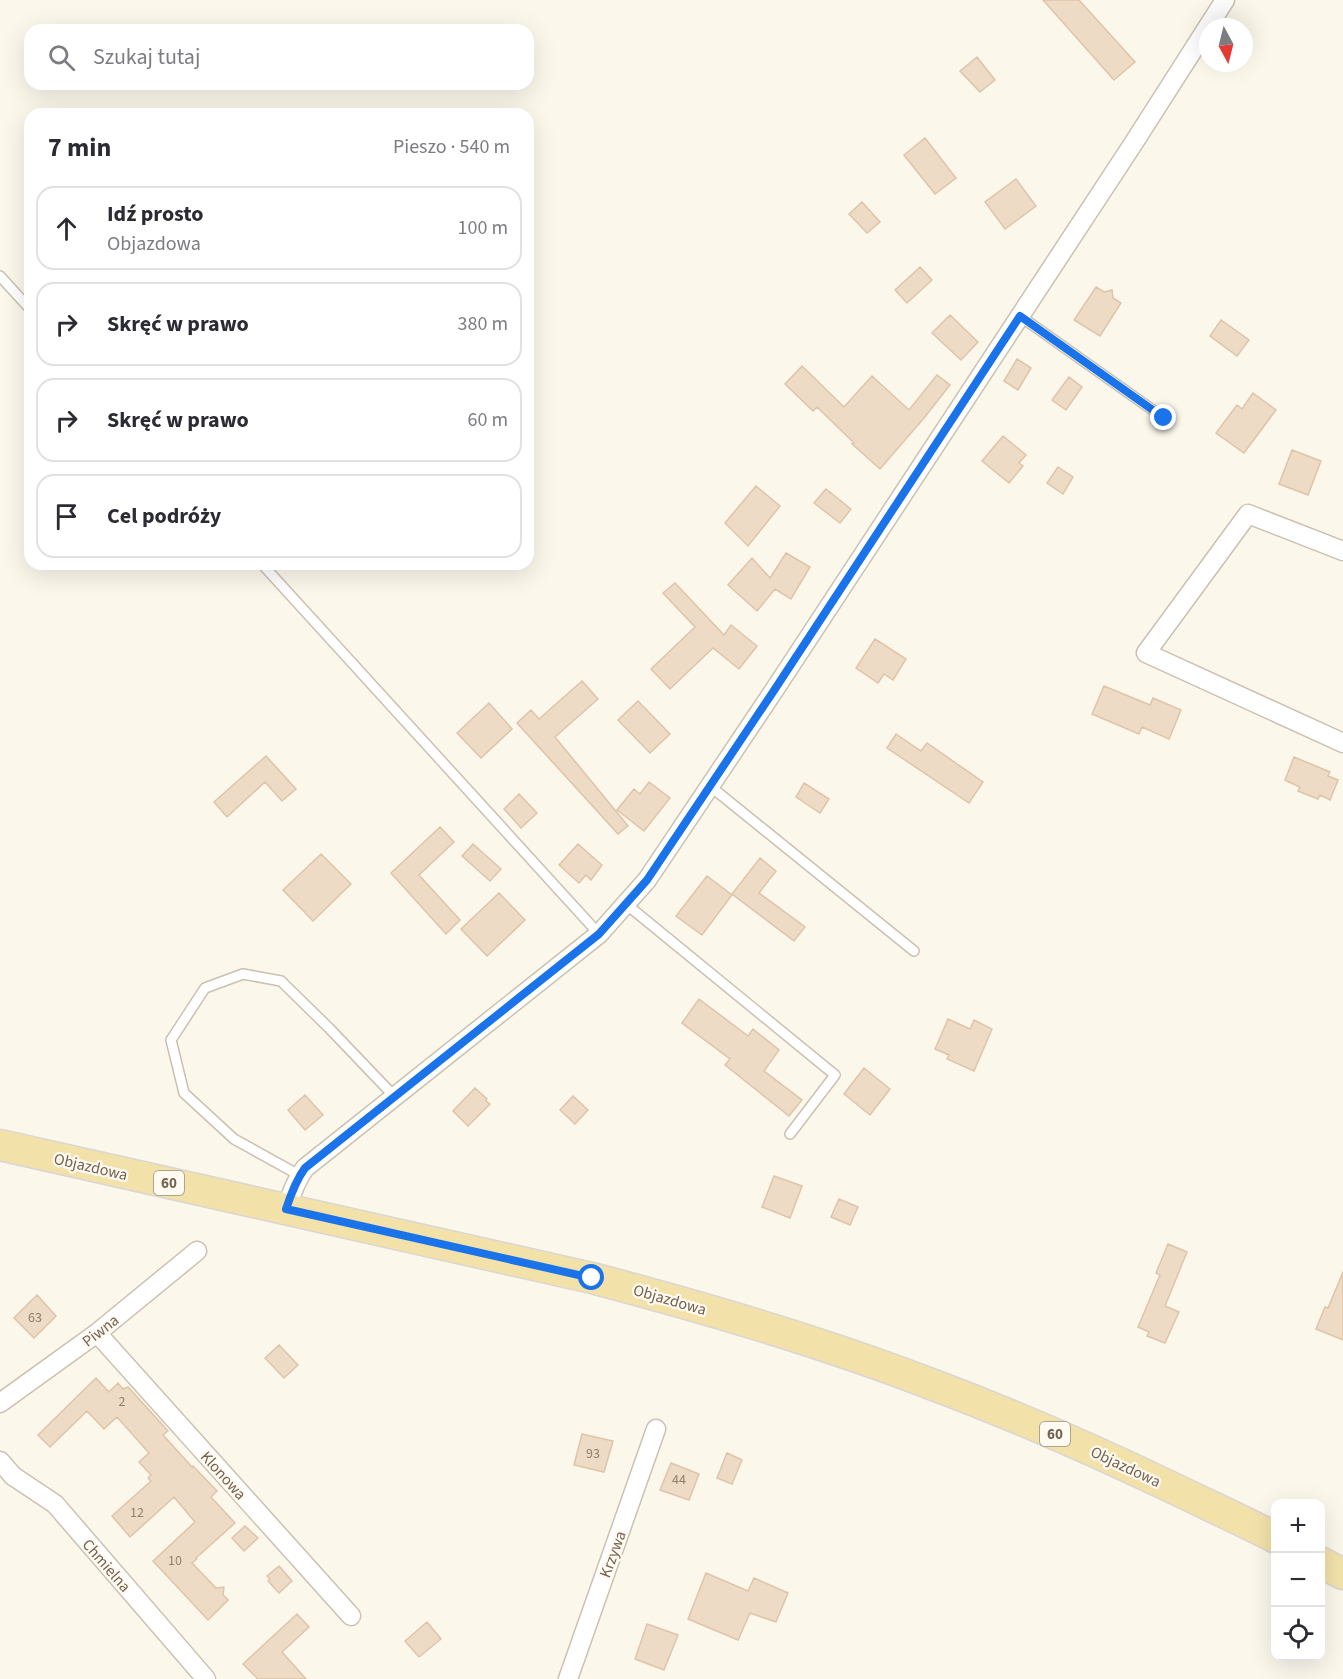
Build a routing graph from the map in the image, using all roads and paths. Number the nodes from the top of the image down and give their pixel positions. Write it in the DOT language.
graph roads {
  1 [pos="1225,0"];
  2 [pos="0,276"];
  3 [pos="24,302"];
  4 [pos="1020,316"];
  5 [pos="1164,418"];
  6 [pos="1343,551"];
  7 [pos="267,570"];
  8 [pos="1343,743"];
  9 [pos="710,786"];
  10 [pos="626,904"];
  11 [pos="599,934"];
  12 [pos="914,951"];
  13 [pos="394,1096"];
  14 [pos="790,1134"];
  15 [pos="0,1145"];
  16 [pos="299,1175"];
  17 [pos="286,1209"];
  18 [pos="197,1251"];
  19 [pos="97,1333"];
  20 [pos="0,1403"];
  21 [pos="656,1429"];
  22 [pos="0,1461"];
  23 [pos="1271,1536"];
  24 [pos="1325,1565"];
  25 [pos="1343,1574"];
  26 [pos="351,1616"];
  27 [pos="206,1679"];
  28 [pos="568,1679"];
  1 -- 4 [label="street"];
  2 -- 3 [label="lane"];
  4 -- 5 [label="lane"];
  4 -- 9 [label="street"];
  6 -- 8 [label="street"];
  7 -- 11 [label="lane"];
  9 -- 10 [label="street"];
  9 -- 12 [label="lane"];
  10 -- 11 [label="street"];
  10 -- 14 [label="lane"];
  11 -- 13 [label="street"];
  13 -- 16 [label="street"];
  13 -- 16 [label="lane"];
  15 -- 17 [label="main road, Objazdowa / 60"];
  16 -- 17 [label="street"];
  17 -- 23 [label="main road, Objazdowa / 60"];
  18 -- 19 [label="street, Piwna"];
  19 -- 20 [label="street, Piwna"];
  19 -- 26 [label="street, Klonowa"];
  21 -- 28 [label="street, Krzywa"];
  22 -- 27 [label="street, Chmielna"];
  24 -- 25 [label="main road"];
}
